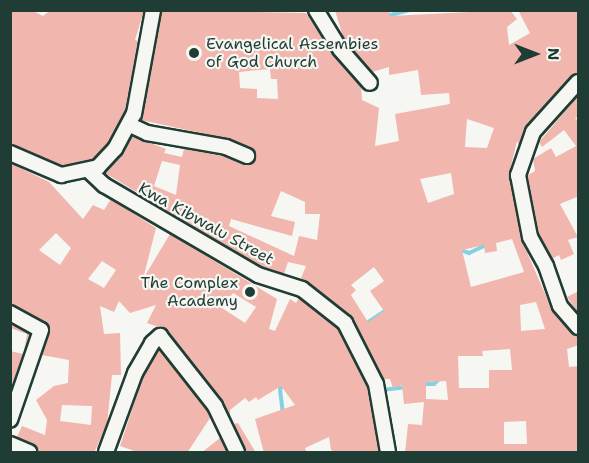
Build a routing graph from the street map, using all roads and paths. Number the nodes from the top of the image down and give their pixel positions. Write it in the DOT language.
graph roads {
  1 [pos="153,10"];
  2 [pos="316,10"];
  3 [pos="370,82"];
  4 [pos="579,82"];
  5 [pos="129,125"];
  6 [pos="10,153"];
  7 [pos="247,156"];
  8 [pos="89,171"];
  9 [pos="10,313"];
  10 [pos="579,327"];
  11 [pos="10,420"];
  12 [pos="10,444"];
  13 [pos="29,453"];
  14 [pos="106,453"];
  15 [pos="237,453"];
  16 [pos="388,453"];
  1 -- 5 [label="street"];
  2 -- 3 [label="street"];
  4 -- 10 [label="street"];
  5 -- 7 [label="street"];
  5 -- 8 [label="street"];
  6 -- 8 [label="street"];
  8 -- 16 [label="street, Kwa Kibwalu Street"];
  9 -- 11 [label="street"];
  12 -- 13 [label="street"];
  14 -- 15 [label="street"];
}
